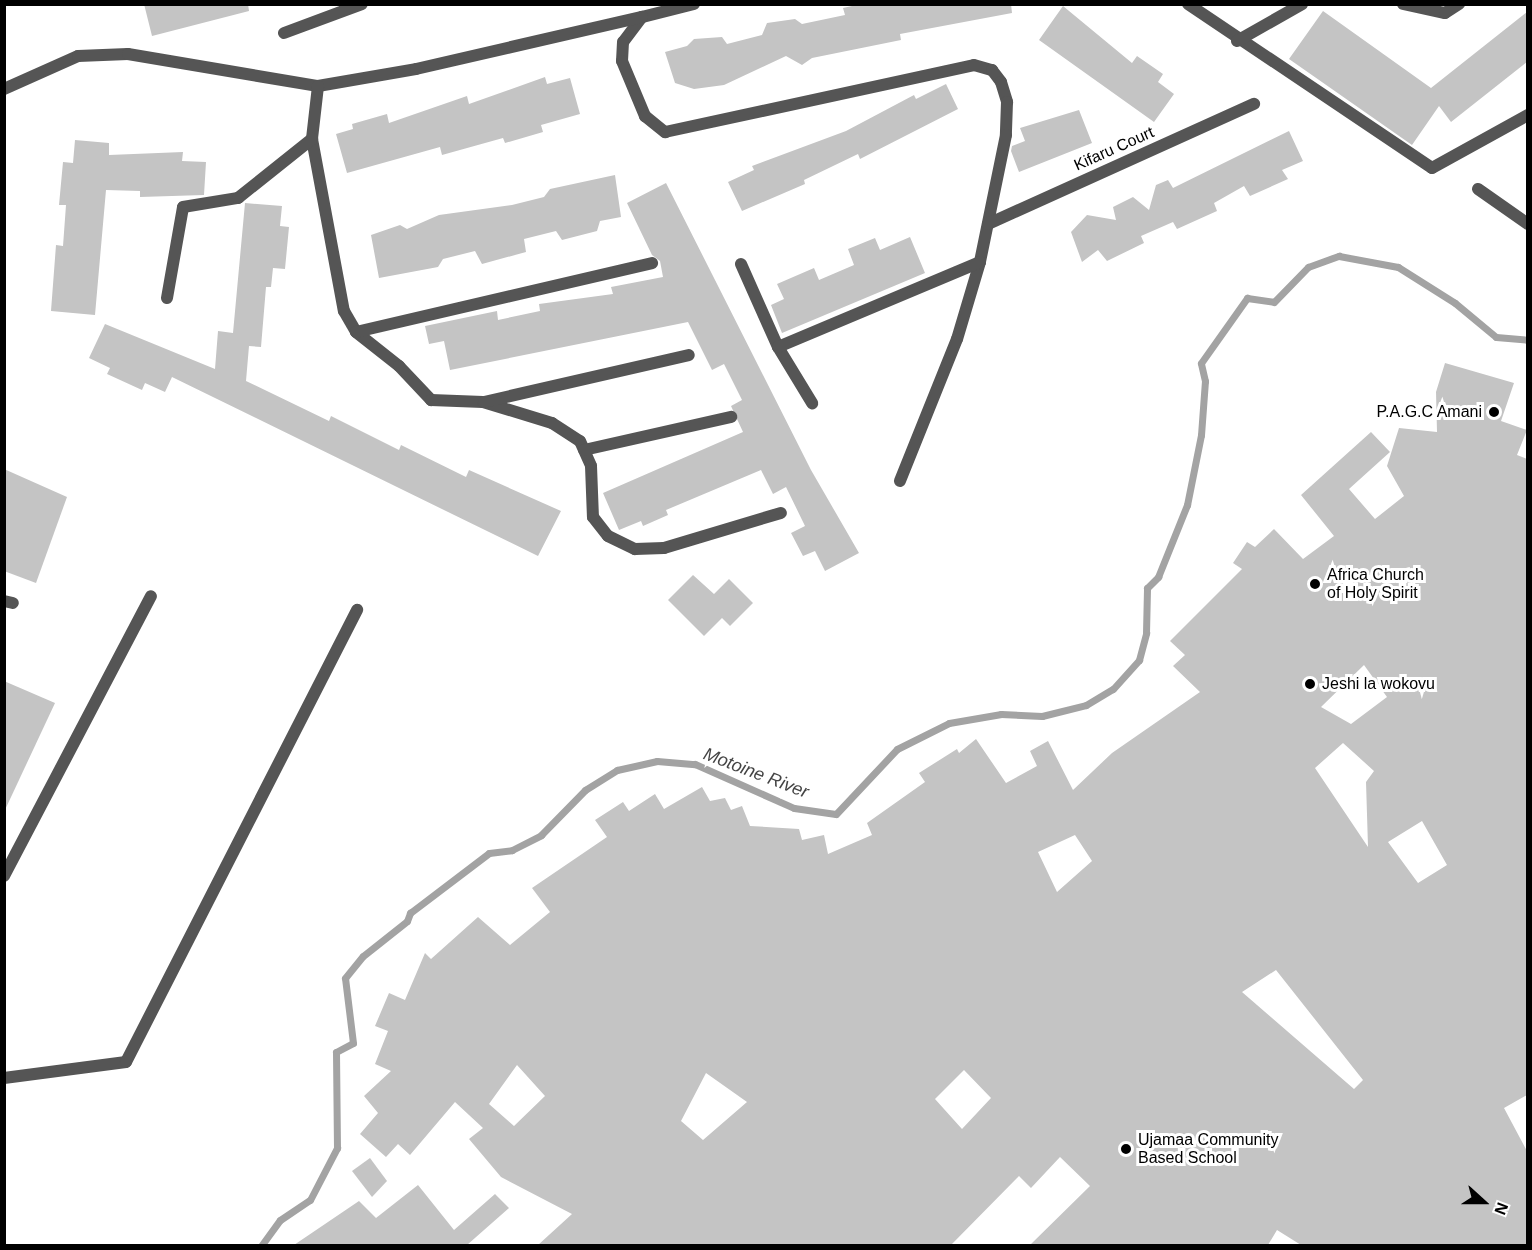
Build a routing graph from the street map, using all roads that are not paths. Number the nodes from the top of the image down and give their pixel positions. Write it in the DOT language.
graph roads {
  1 [pos="362,4"];
  2 [pos="694,4"];
  3 [pos="1188,4"];
  4 [pos="1302,4"];
  5 [pos="1403,4"];
  6 [pos="1459,4"];
  7 [pos="642,17"];
  8 [pos="284,33"];
  9 [pos="1237,41"];
  10 [pos="318,86"];
  11 [pos="4,89"];
  12 [pos="1254,104"];
  13 [pos="1527,115"];
  14 [pos="312,139"];
  15 [pos="1478,189"];
  16 [pos="988,224"];
  17 [pos="1527,224"];
  18 [pos="652,262"];
  19 [pos="980,262"];
  20 [pos="741,264"];
  21 [pos="167,298"];
  22 [pos="356,332"];
  23 [pos="778,347"];
  24 [pos="689,355"];
  25 [pos="483,402"];
  26 [pos="812,403"];
  27 [pos="730,417"];
  28 [pos="584,450"];
  29 [pos="900,481"];
  30 [pos="781,513"];
  31 [pos="152,596"];
  32 [pos="357,610"];
  33 [pos="4,876"];
  34 [pos="4,1078"];
  1 -- 8 [label="street"];
  2 -- 7 [label="street"];
  3 -- 9 [label="street"];
  4 -- 9 [label="street"];
  5 -- 6 [label="street"];
  7 -- 10 [label="street"];
  7 -- 16 [label="street"];
  9 -- 13 [label="street"];
  10 -- 11 [label="street"];
  10 -- 14 [label="street"];
  12 -- 16 [label="street, Kifaru Court"];
  14 -- 21 [label="street"];
  14 -- 22 [label="street"];
  15 -- 17 [label="street"];
  16 -- 19 [label="street"];
  18 -- 22 [label="street"];
  19 -- 23 [label="street"];
  19 -- 29 [label="street"];
  20 -- 23 [label="street"];
  22 -- 25 [label="street"];
  23 -- 26 [label="street"];
  24 -- 25 [label="street"];
  25 -- 28 [label="street"];
  27 -- 28 [label="street"];
  28 -- 30 [label="street"];
  31 -- 33 [label="street"];
  32 -- 34 [label="street"];
}
